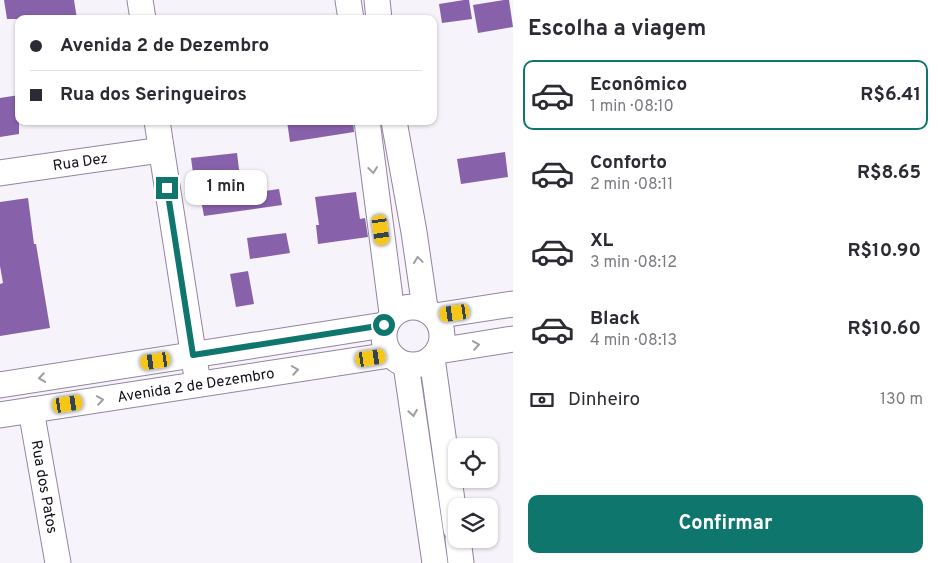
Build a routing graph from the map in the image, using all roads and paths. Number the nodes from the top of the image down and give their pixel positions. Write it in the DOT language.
graph roads {
  1 [pos="140,0"];
  2 [pos="348,0"];
  3 [pos="377,0"];
  4 [pos="142,15"];
  5 [pos="350,15"];
  6 [pos="379,15"];
  7 [pos="158,125"];
  8 [pos="367,125"];
  9 [pos="395,125"];
  10 [pos="161,150"];
  11 [pos="0,173"];
  12 [pos="513,304"];
  13 [pos="430,312"];
  14 [pos="388,319"];
  15 [pos="513,339"];
  16 [pos="435,354"];
  17 [pos="193,355"];
  18 [pos="398,360"];
  19 [pos="0,385"];
  20 [pos="198,385"];
  21 [pos="31,410"];
  22 [pos="0,415"];
  23 [pos="452,498"];
  24 [pos="459,548"];
  25 [pos="430,562"];
  26 [pos="58,563"];
  27 [pos="461,563"];
  1 -- 4 [label="street"];
  2 -- 5 [label="street"];
  3 -- 6 [label="street"];
  7 -- 10 [label="street"];
  8 -- 14 [label="street, one-way"];
  13 -- 9 [label="street, one-way"];
  10 -- 11 [label="street, Rua Dez"];
  10 -- 17 [label="street"];
  12 -- 13 [label="street"];
  13 -- 14 [label="street"];
  13 -- 16 [label="street"];
  14 -- 17 [label="street, Avenida 2 de Dezembro"];
  14 -- 18 [label="street"];
  16 -- 15 [label="street, one-way"];
  16 -- 18 [label="street"];
  16 -- 23 [label="street"];
  17 -- 19 [label="street, Avenida 2 de Dezembro, one-way"];
  17 -- 20 [label="street"];
  20 -- 18 [label="street, Avenida 2 de Dezembro, one-way"];
  18 -- 25 [label="street, one-way"];
  21 -- 20 [label="street, Avenida 2 de Dezembro, one-way"];
  21 -- 22 [label="street, Avenida 2 de Dezembro"];
  21 -- 26 [label="street, Rua dos Patos"];
  24 -- 27 [label="street"];
}
